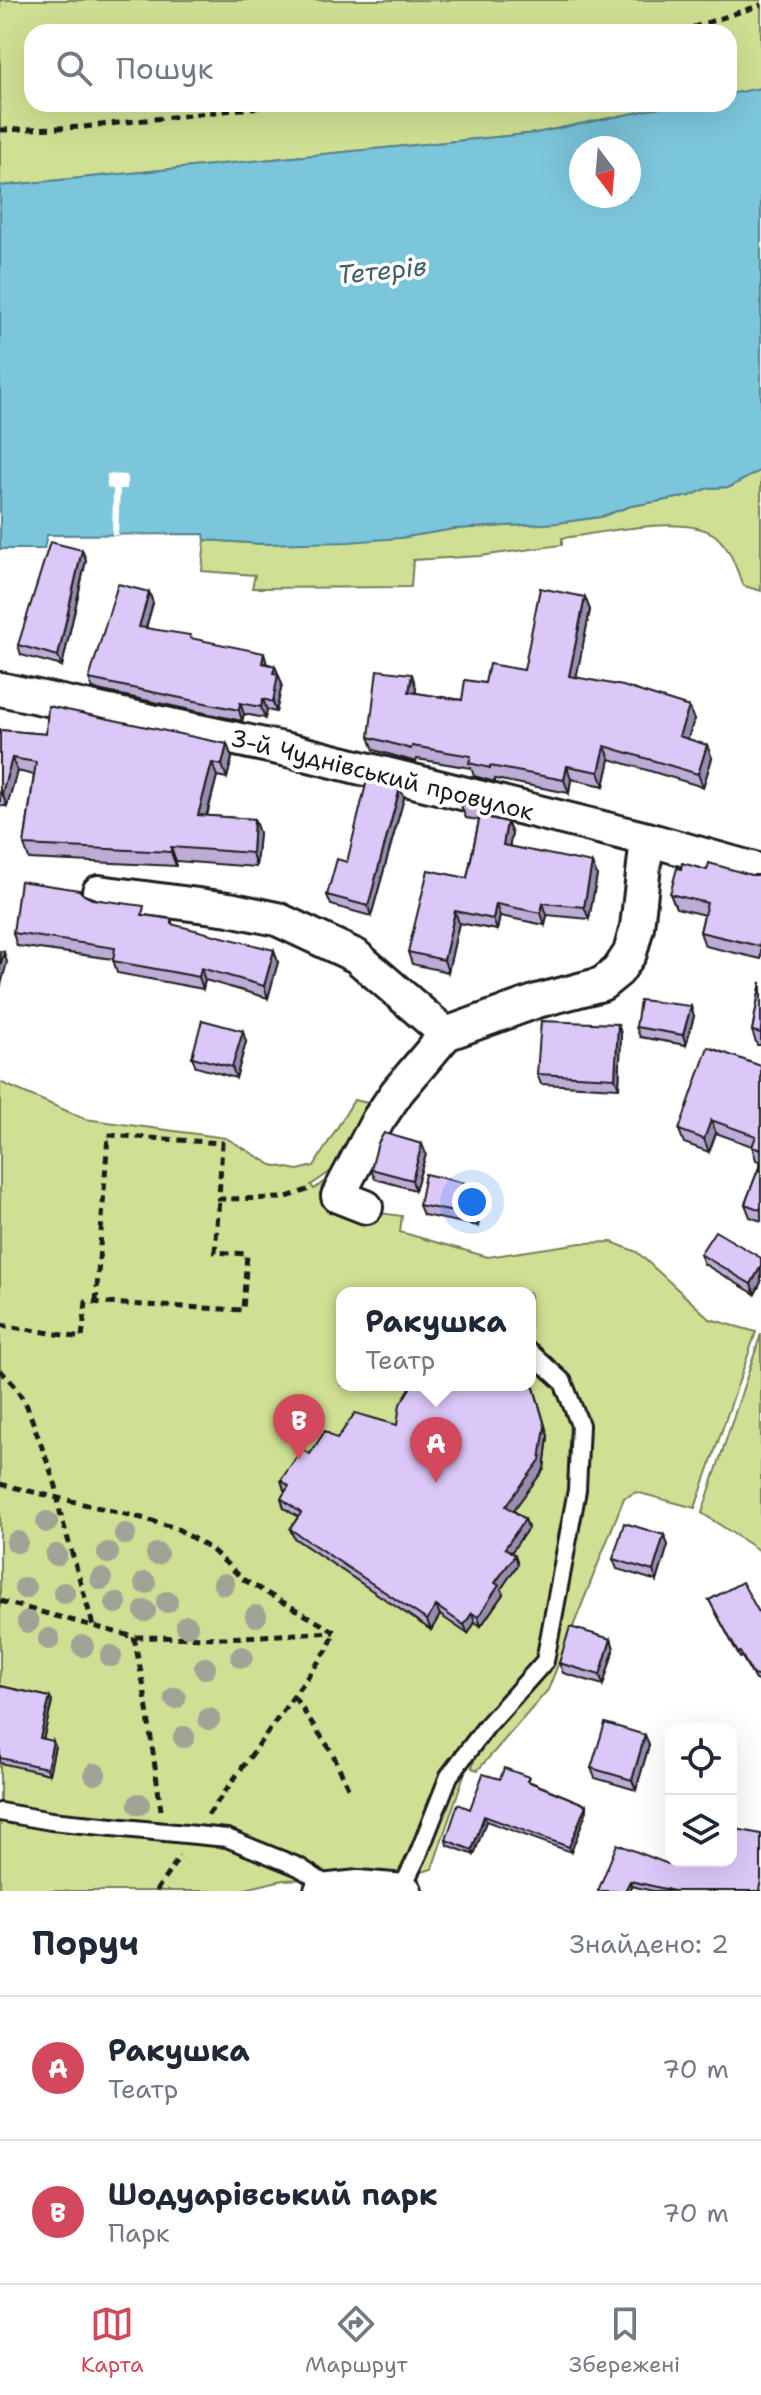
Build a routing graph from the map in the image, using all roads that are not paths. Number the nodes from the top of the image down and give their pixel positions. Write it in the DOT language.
graph roads {
  1 [pos="0,689"];
  2 [pos="647,839"];
  3 [pos="761,871"];
  4 [pos="99,892"];
  5 [pos="446,1034"];
  6 [pos="366,1207"];
  7 [pos="536,1357"];
  8 [pos="0,1812"];
  9 [pos="327,1890"];
  10 [pos="403,1890"];
  1 -- 2 [label="street, 3-й Чуднівський провулок"];
  2 -- 3 [label="street, 3-й Чуднівський провулок"];
  2 -- 5 [label="street"];
  4 -- 5 [label="street"];
  5 -- 6 [label="street"];
  7 -- 10 [label="lane"];
  8 -- 9 [label="lane"];
  9 -- 10 [label="street"];
}
